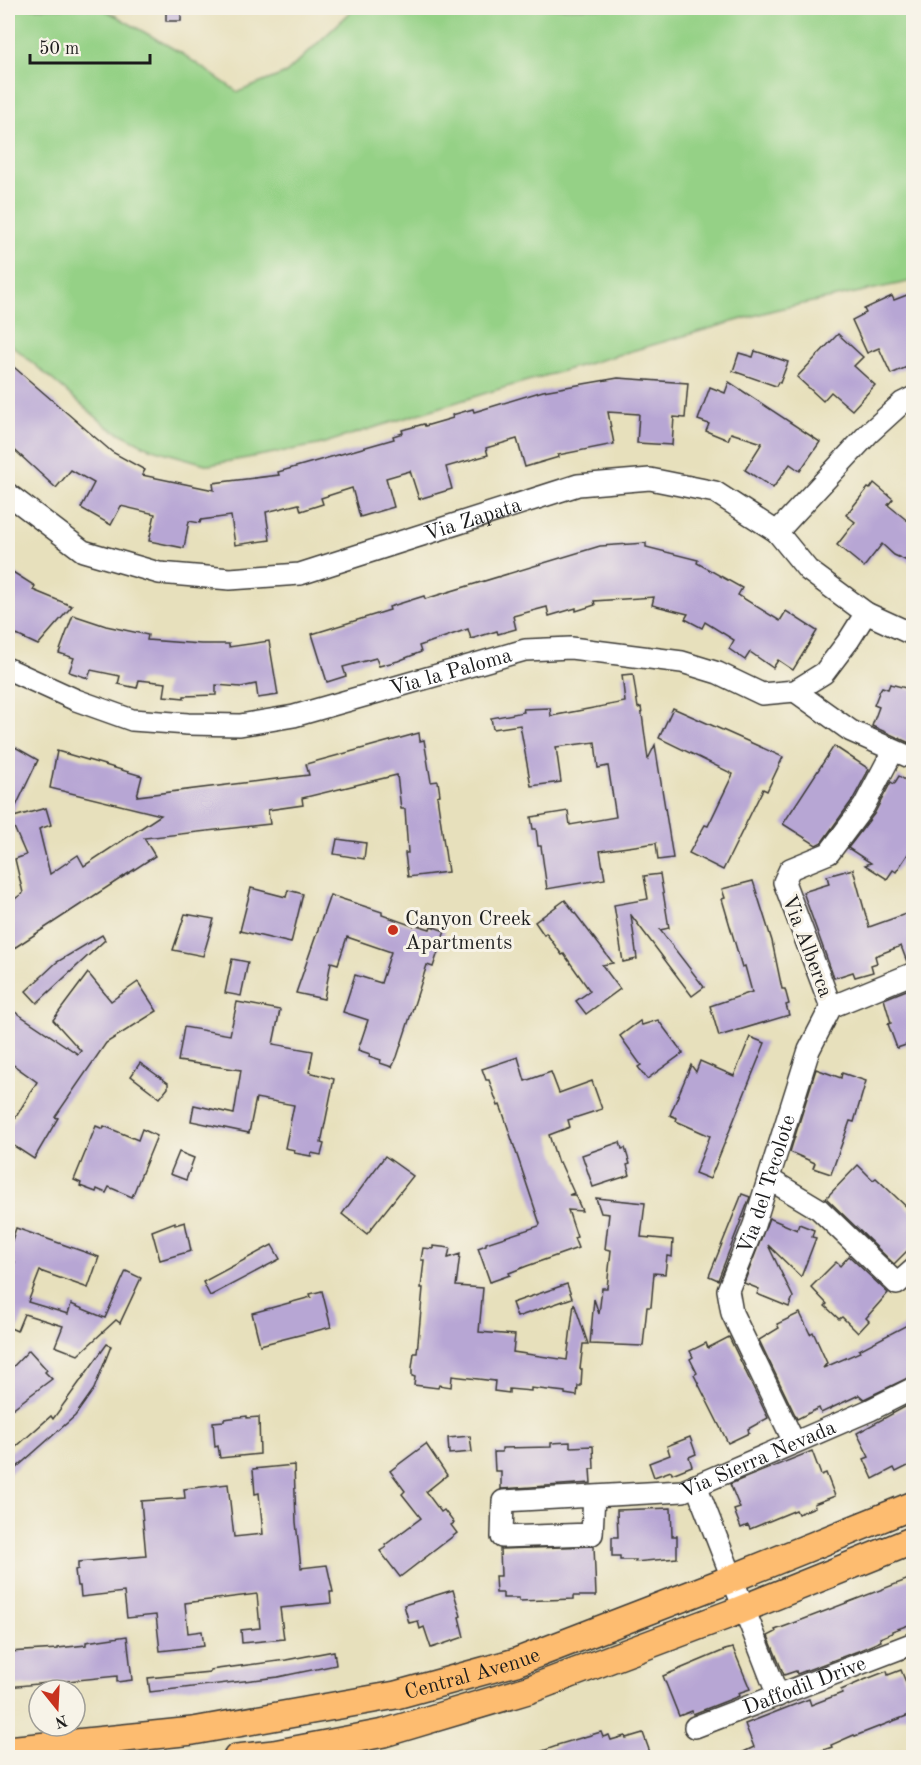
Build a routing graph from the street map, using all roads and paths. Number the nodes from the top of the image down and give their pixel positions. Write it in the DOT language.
graph roads {
  1 [pos="914,397"];
  2 [pos="8,494"];
  3 [pos="777,532"];
  4 [pos="866,613"];
  5 [pos="914,635"];
  6 [pos="8,669"];
  7 [pos="795,691"];
  8 [pos="893,751"];
  9 [pos="914,759"];
  10 [pos="914,973"];
  11 [pos="831,1007"];
  12 [pos="769,1179"];
  13 [pos="914,1269"];
  14 [pos="914,1388"];
  15 [pos="794,1442"];
  16 [pos="689,1488"];
  17 [pos="594,1496"];
  18 [pos="914,1505"];
  19 [pos="914,1540"];
  20 [pos="725,1581"];
  21 [pos="737,1611"];
  22 [pos="914,1643"];
  23 [pos="771,1699"];
  24 [pos="695,1727"];
  25 [pos="8,1750"];
  26 [pos="64,1751"];
  27 [pos="237,1758"];
  1 -- 3 [label="street"];
  2 -- 3 [label="street, Via Zapata"];
  3 -- 4 [label="street, Via Zapata"];
  4 -- 5 [label="street, Via Zapata"];
  4 -- 7 [label="street, Via la Paloma"];
  6 -- 7 [label="street, Via la Paloma"];
  7 -- 8 [label="street"];
  8 -- 9 [label="street"];
  8 -- 11 [label="street, Via Alberca"];
  10 -- 11 [label="street"];
  11 -- 12 [label="street, Via del Tecolote"];
  12 -- 13 [label="street"];
  12 -- 15 [label="street, Via del Tecolote"];
  14 -- 15 [label="street, Via Sierra Nevada"];
  15 -- 16 [label="street, Via Sierra Nevada"];
  16 -- 17 [label="street, Via Sierra Nevada"];
  16 -- 20 [label="street"];
  18 -- 20 [label="main road, Central Avenue"];
  19 -- 21 [label="main road, Central Avenue"];
  20 -- 21 [label="street"];
  20 -- 26 [label="main road, Central Avenue"];
  21 -- 23 [label="street"];
  21 -- 27 [label="main road, Central Avenue"];
  22 -- 23 [label="street, Daffodil Drive"];
  23 -- 24 [label="street, Daffodil Drive"];
  25 -- 26 [label="main road, Central Avenue"];
}
